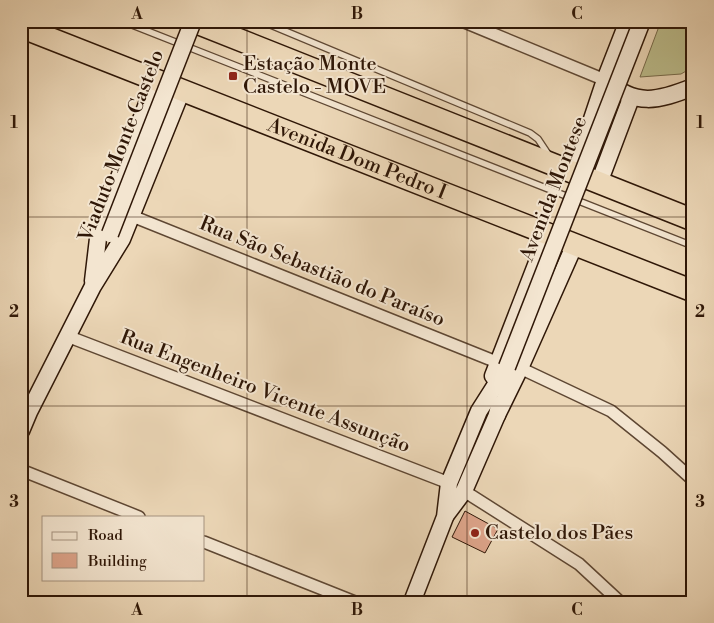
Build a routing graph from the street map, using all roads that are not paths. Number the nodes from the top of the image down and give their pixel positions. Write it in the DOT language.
graph roads {
  1 [pos="122,21"];
  2 [pos="234,21"];
  3 [pos="260,21"];
  4 [pos="462,21"];
  5 [pos="628,21"];
  6 [pos="642,21"];
  7 [pos="203,24"];
  8 [pos="21,27"];
  9 [pos="156,80"];
  10 [pos="606,80"];
  11 [pos="693,87"];
  12 [pos="182,90"];
  13 [pos="631,98"];
  14 [pos="565,170"];
  15 [pos="599,183"];
  16 [pos="132,216"];
  17 [pos="693,220"];
  18 [pos="548,234"];
  19 [pos="575,244"];
  20 [pos="693,246"];
  21 [pos="92,286"];
  22 [pos="693,291"];
  23 [pos="67,336"];
  24 [pos="508,367"];
  25 [pos="25,411"];
  26 [pos="21,431"];
  27 [pos="21,470"];
  28 [pos="693,480"];
  29 [pos="449,483"];
  30 [pos="464,491"];
  31 [pos="136,516"];
  32 [pos="445,517"];
  33 [pos="205,542"];
  34 [pos="355,602"];
  35 [pos="412,602"];
  36 [pos="620,602"];
  1 -- 20 [label="lane"];
  2 -- 7 [label="lane"];
  3 -- 14 [label="lane"];
  4 -- 10 [label="street"];
  5 -- 10 [label="street"];
  6 -- 24 [label="street, Avenida Montese, bridge"];
  7 -- 14 [label="highway"];
  7 -- 21 [label="street, Viaduto Monte Castelo, bridge"];
  8 -- 9 [label="highway, Avenida Dom Pedro I"];
  9 -- 12 [label="highway, Avenida Dom Pedro I"];
  9 -- 21 [label="street"];
  10 -- 13 [label="street"];
  10 -- 14 [label="street"];
  11 -- 13 [label="street"];
  12 -- 16 [label="street"];
  12 -- 18 [label="highway, Avenida Dom Pedro I"];
  13 -- 15 [label="street"];
  14 -- 15 [label="highway"];
  15 -- 17 [label="highway"];
  16 -- 21 [label="street"];
  16 -- 24 [label="street, Rua São Sebastião do Paraíso"];
  18 -- 19 [label="highway, Avenida Dom Pedro I"];
  18 -- 24 [label="street"];
  19 -- 22 [label="highway, Avenida Dom Pedro I"];
  19 -- 24 [label="street"];
  21 -- 23 [label="street"];
  23 -- 25 [label="street"];
  23 -- 29 [label="street, Rua Engenheiro Vicente Assunção"];
  24 -- 28 [label="street, Rua São Sebastião do Paraíso"];
  24 -- 29 [label="street"];
  24 -- 30 [label="street"];
  25 -- 26 [label="street"];
  27 -- 31 [label="street"];
  29 -- 32 [label="street"];
  30 -- 32 [label="street"];
  30 -- 36 [label="street"];
  32 -- 35 [label="street"];
  33 -- 34 [label="street"];
}
